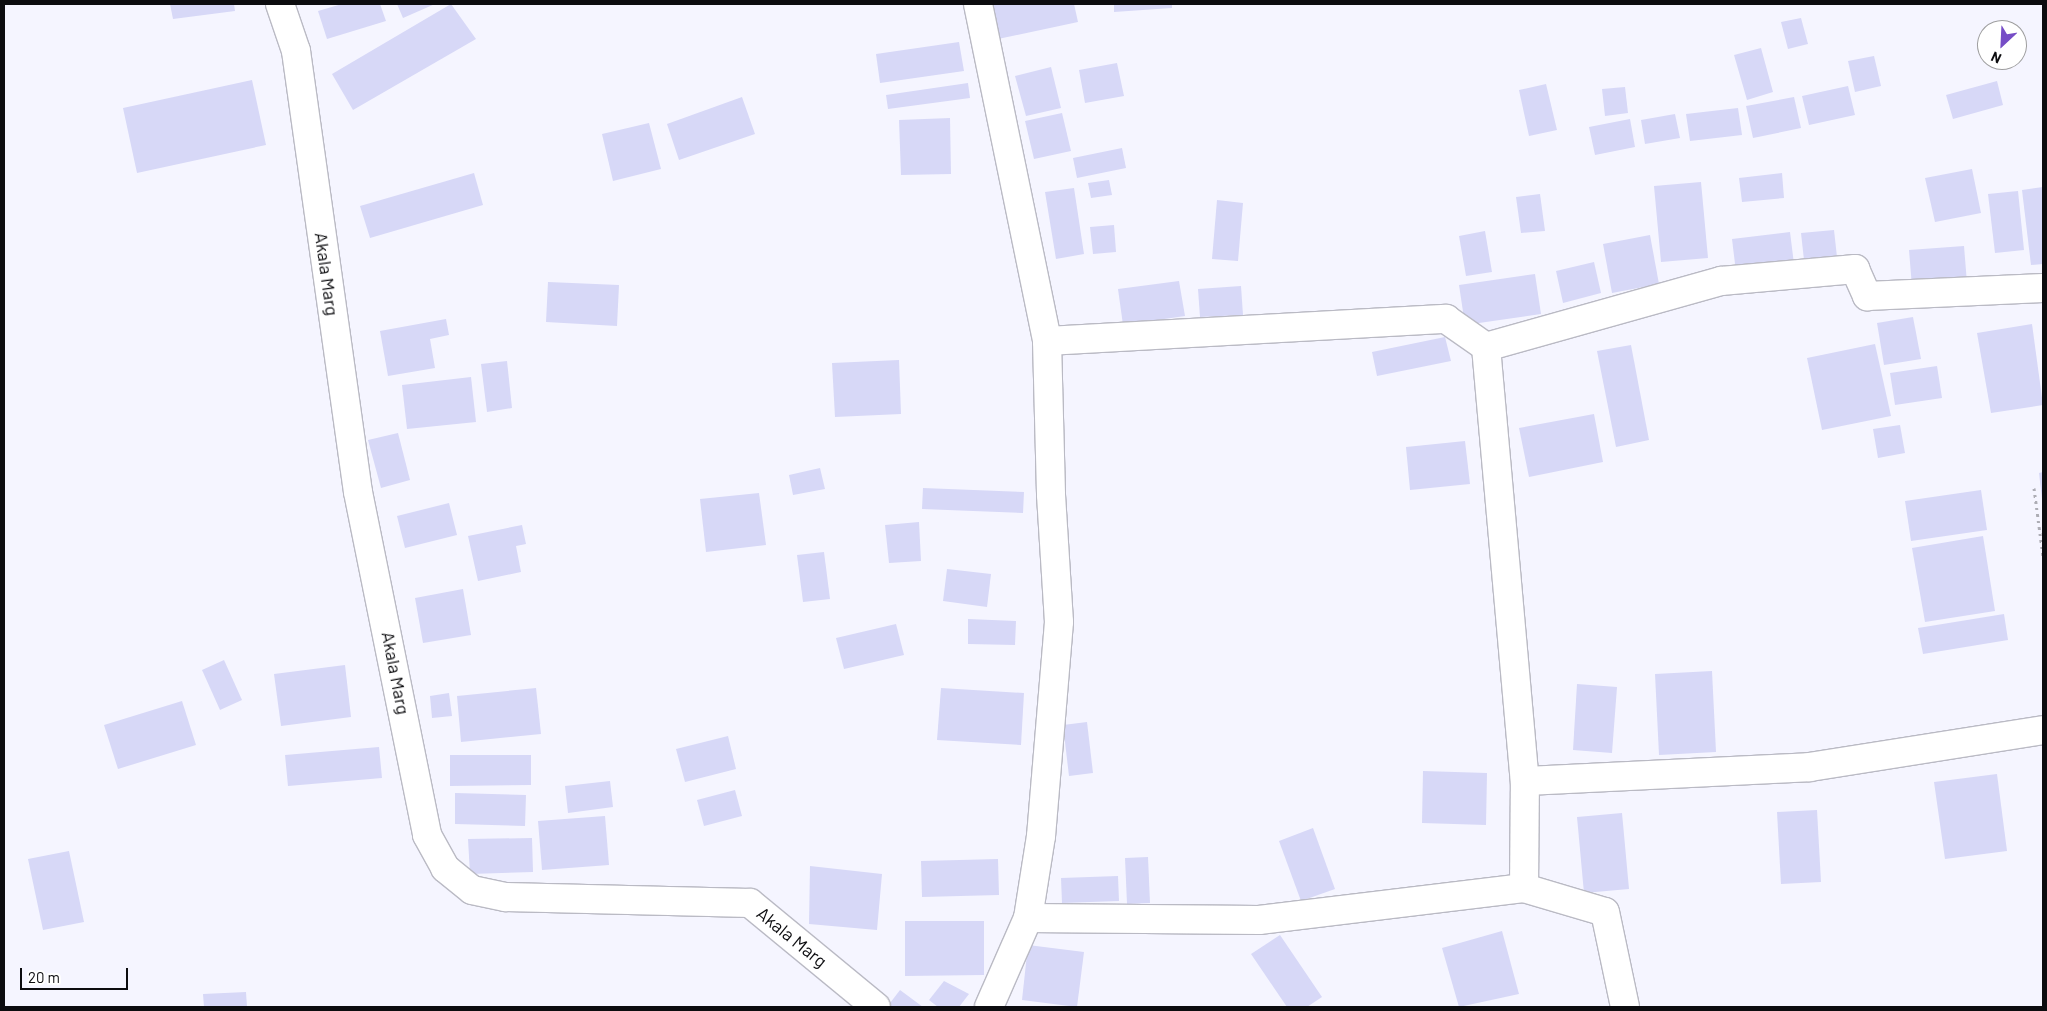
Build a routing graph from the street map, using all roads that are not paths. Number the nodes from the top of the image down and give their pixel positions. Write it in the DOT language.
graph roads {
  1 [pos="280,4"];
  2 [pos="978,4"];
  3 [pos="2043,288"];
  4 [pos="1047,341"];
  5 [pos="1486,347"];
  6 [pos="2043,730"];
  7 [pos="1525,780"];
  8 [pos="1524,888"];
  9 [pos="1028,918"];
  10 [pos="876,1007"];
  11 [pos="989,1007"];
  12 [pos="1625,1007"];
  1 -- 10 [label="street, Akala Marg"];
  2 -- 4 [label="street"];
  3 -- 5 [label="street"];
  4 -- 5 [label="street"];
  4 -- 9 [label="street"];
  5 -- 7 [label="street"];
  6 -- 7 [label="street"];
  7 -- 8 [label="street"];
  8 -- 9 [label="street"];
  8 -- 12 [label="street"];
  9 -- 11 [label="street"];
}
